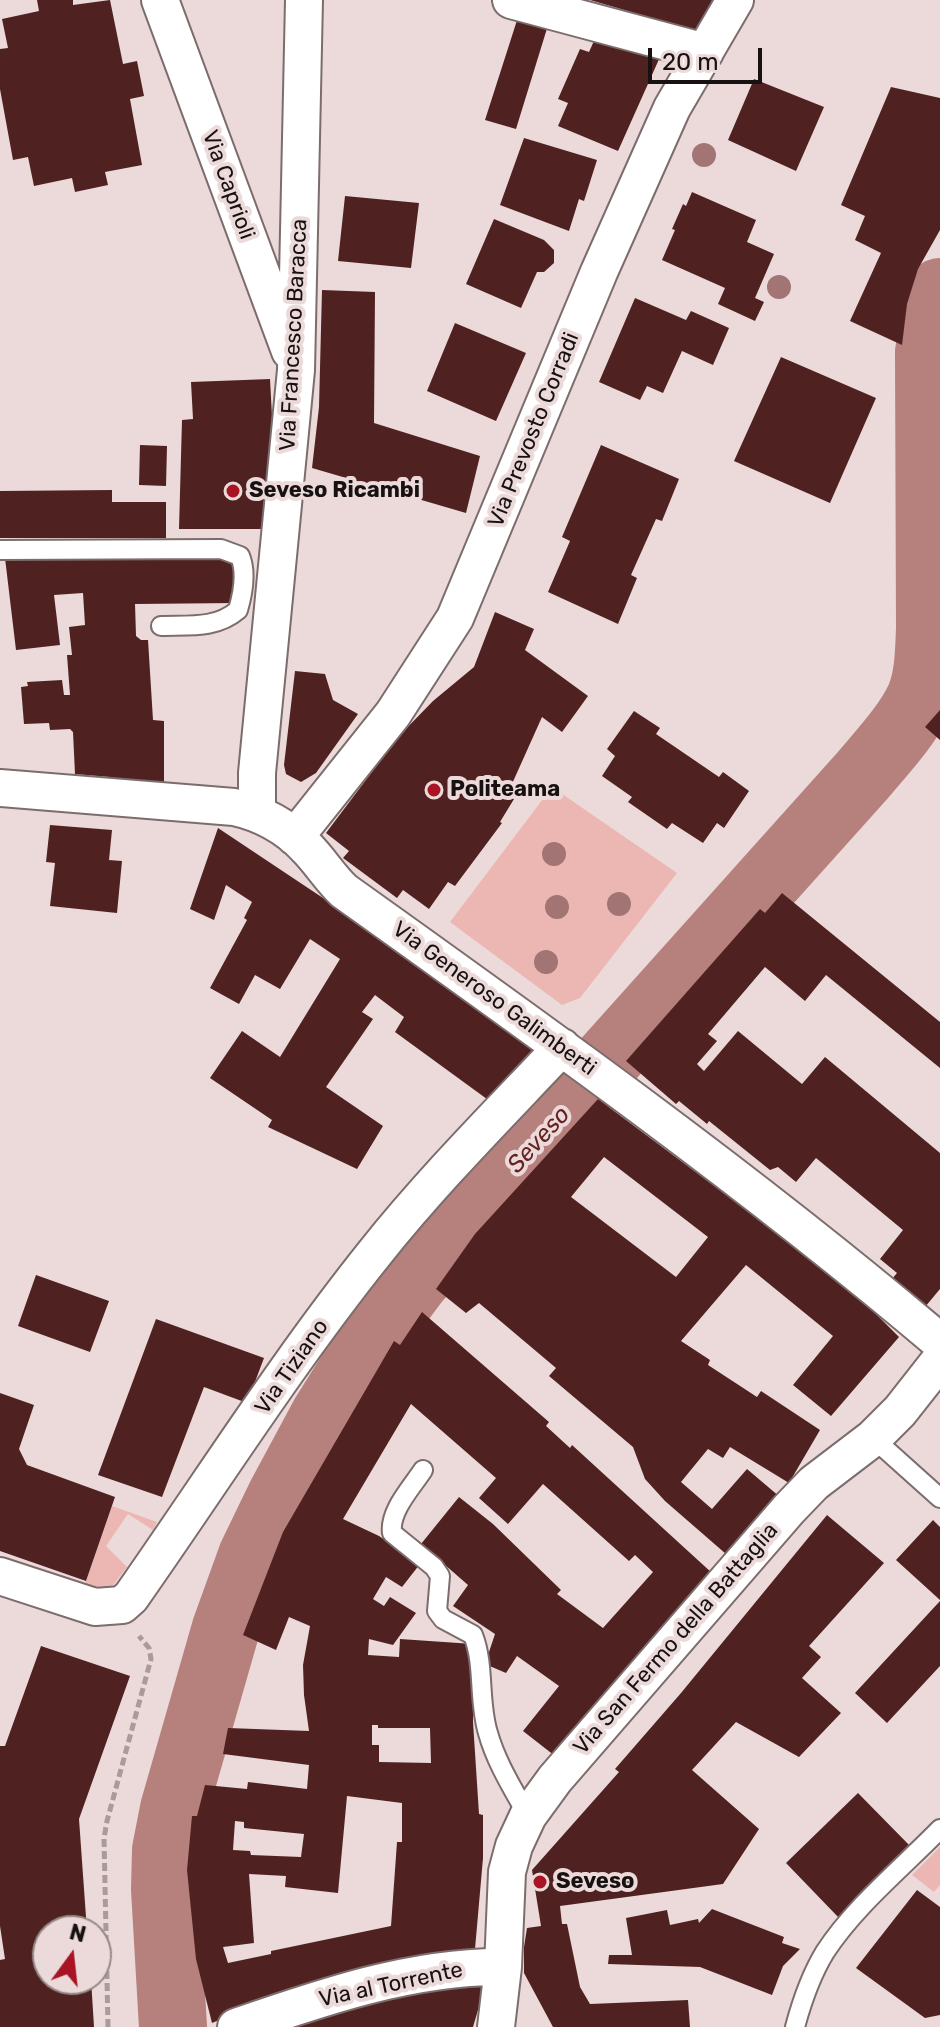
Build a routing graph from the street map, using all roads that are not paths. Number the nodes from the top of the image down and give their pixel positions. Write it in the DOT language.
graph roads {
  1 [pos="160,0"];
  2 [pos="304,0"];
  3 [pos="511,0"];
  4 [pos="735,0"];
  5 [pos="705,52"];
  6 [pos="296,370"];
  7 [pos="0,550"];
  8 [pos="161,626"];
  9 [pos="0,788"];
  10 [pos="257,812"];
  11 [pos="295,837"];
  12 [pos="570,1053"];
  13 [pos="940,1342"];
  14 [pos="940,1360"];
  15 [pos="873,1438"];
  16 [pos="423,1470"];
  17 [pos="940,1498"];
  18 [pos="0,1576"];
  19 [pos="528,1816"];
  20 [pos="940,1829"];
  21 [pos="503,1967"];
  22 [pos="236,2027"];
  23 [pos="496,2027"];
  24 [pos="795,2027"];
  1 -- 6 [label="street, Via Caprioli"];
  2 -- 6 [label="street, Via Francesco Baracca"];
  3 -- 5 [label="street"];
  4 -- 5 [label="street, Via Prevosto Corradi"];
  5 -- 11 [label="street, Via Prevosto Corradi"];
  6 -- 10 [label="street, Via Francesco Baracca"];
  7 -- 8 [label="lane"];
  9 -- 10 [label="street, Via Generoso Galimberti"];
  10 -- 11 [label="street, Via Generoso Galimberti"];
  11 -- 12 [label="street, Via Generoso Galimberti"];
  12 -- 13 [label="street, Via Generoso Galimberti"];
  12 -- 18 [label="street, Via Tiziano"];
  14 -- 15 [label="street, Via San Fermo della Battaglia"];
  15 -- 17 [label="lane"];
  15 -- 19 [label="street, Via San Fermo della Battaglia"];
  16 -- 19 [label="lane"];
  19 -- 21 [label="street, Via San Fermo della Battaglia"];
  20 -- 24 [label="lane"];
  21 -- 22 [label="street, Via al Torrente"];
  21 -- 23 [label="street, Via San Fermo della Battaglia"];
}
